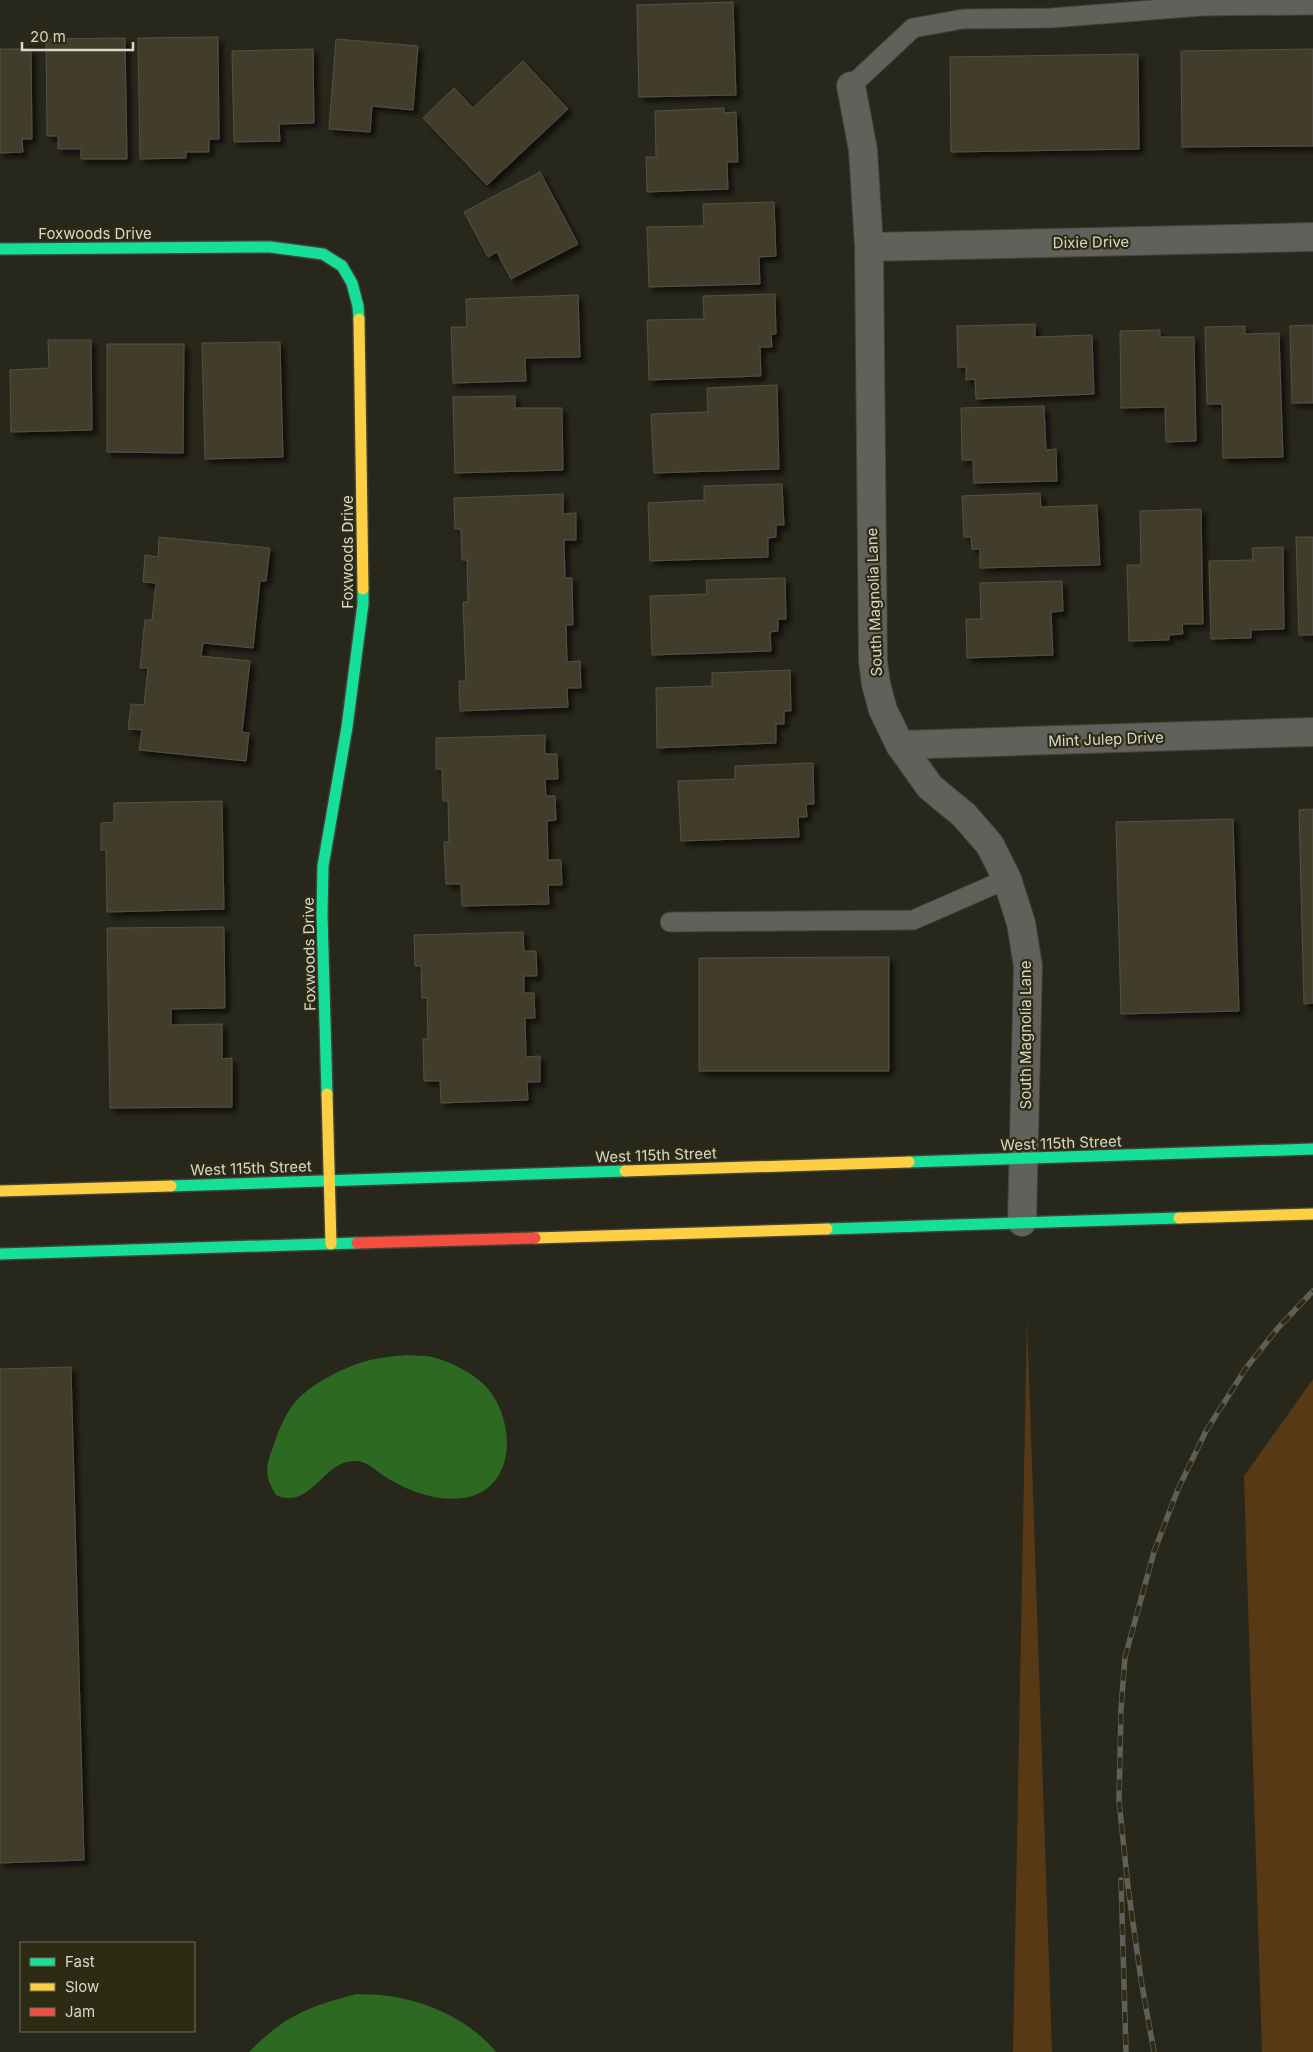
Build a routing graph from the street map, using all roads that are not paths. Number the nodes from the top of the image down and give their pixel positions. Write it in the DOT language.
graph roads {
  1 [pos="1313,5"];
  2 [pos="851,86"];
  3 [pos="1313,237"];
  4 [pos="869,247"];
  5 [pos="0,249"];
  6 [pos="1313,732"];
  7 [pos="900,745"];
  8 [pos="1008,879"];
  9 [pos="670,922"];
  10 [pos="1313,1149"];
  11 [pos="1024,1159"];
  12 [pos="329,1180"];
  13 [pos="0,1191"];
  14 [pos="1313,1214"];
  15 [pos="1022,1222"];
  16 [pos="331,1244"];
  17 [pos="0,1254"];
  1 -- 2 [label="lane"];
  2 -- 4 [label="street, South Magnolia Lane"];
  3 -- 4 [label="street, Dixie Drive"];
  4 -- 7 [label="street, South Magnolia Lane"];
  5 -- 12 [label="street, Foxwoods Drive"];
  6 -- 7 [label="street, Mint Julep Drive"];
  7 -- 8 [label="street, South Magnolia Lane"];
  8 -- 9 [label="lane"];
  8 -- 11 [label="street, South Magnolia Lane"];
  10 -- 11 [label="street, West 115th Street"];
  11 -- 12 [label="street, West 115th Street"];
  11 -- 15 [label="street, South Magnolia Lane"];
  12 -- 13 [label="street, West 115th Street"];
  12 -- 16 [label="street, Foxwoods Drive"];
  14 -- 15 [label="street"];
  15 -- 16 [label="street"];
  16 -- 17 [label="street"];
}
